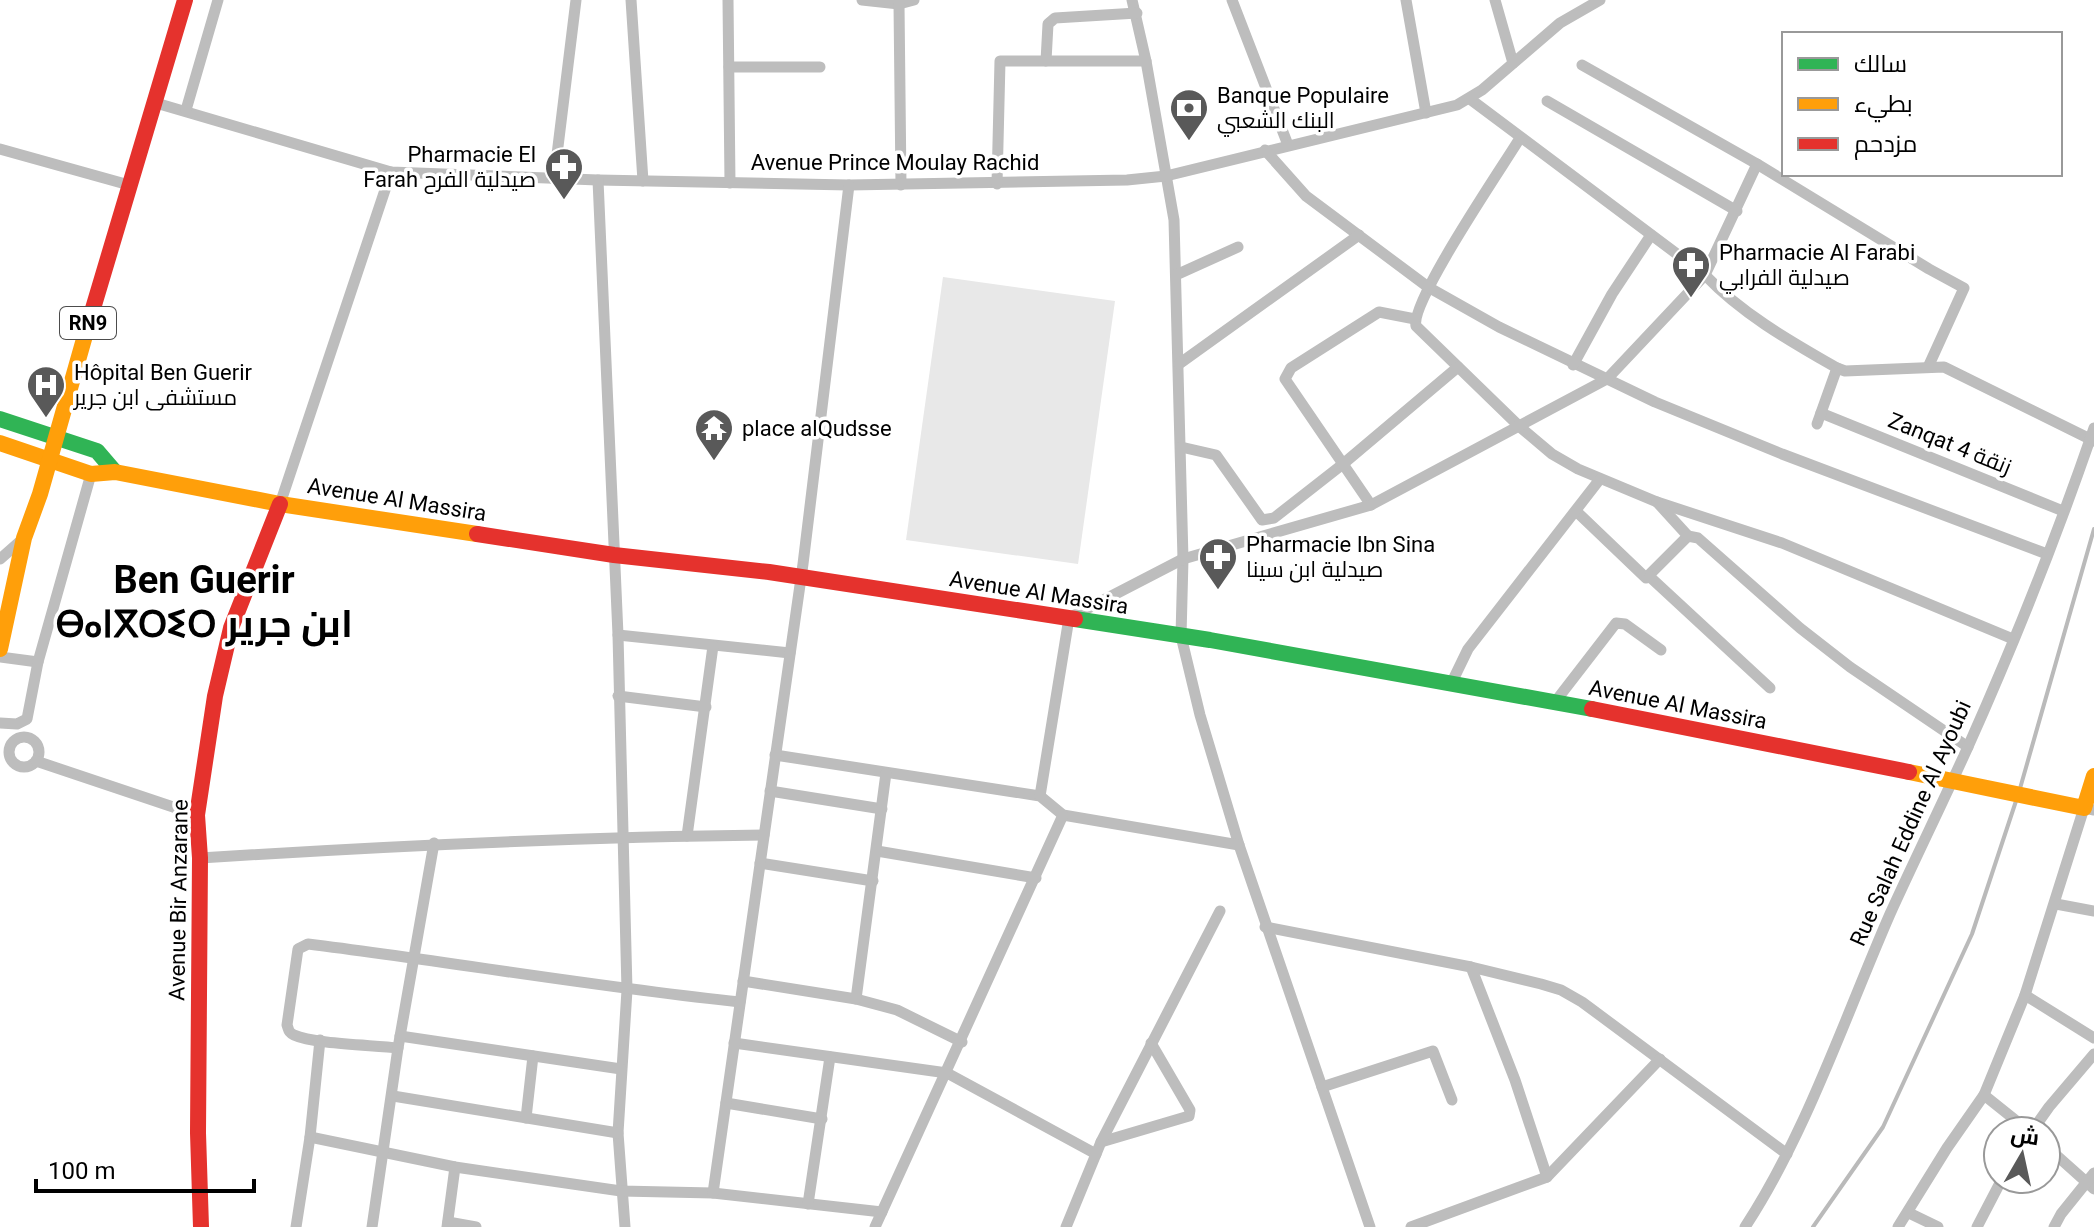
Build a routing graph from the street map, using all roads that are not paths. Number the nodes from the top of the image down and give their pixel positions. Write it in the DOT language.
graph roads {
  1 [pos="185,0"];
  2 [pos="218,0"];
  3 [pos="576,0"];
  4 [pos="631,0"];
  5 [pos="728,0"];
  6 [pos="862,0"];
  7 [pos="914,0"];
  8 [pos="1132,0"];
  9 [pos="1232,0"];
  10 [pos="1406,0"];
  11 [pos="1495,0"];
  12 [pos="1600,0"];
  13 [pos="899,4"];
  14 [pos="1137,13"];
  15 [pos="1046,61"];
  16 [pos="1146,61"];
  17 [pos="1513,63"];
  18 [pos="1582,65"];
  19 [pos="729,67"];
  20 [pos="820,67"];
  21 [pos="1470,99"];
  22 [pos="1547,101"];
  23 [pos="156,103"];
  24 [pos="186,110"];
  25 [pos="1426,113"];
  26 [pos="1520,138"];
  27 [pos="1288,145"];
  28 [pos="0,149"];
  29 [pos="1265,150"];
  30 [pos="1757,164"];
  31 [pos="391,172"];
  32 [pos="1166,176"];
  33 [pos="554,179"];
  34 [pos="598,180"];
  35 [pos="643,181"];
  36 [pos="730,183"];
  37 [pos="997,184"];
  38 [pos="129,185"];
  39 [pos="849,185"];
  40 [pos="901,185"];
  41 [pos="1737,211"];
  42 [pos="1359,235"];
  43 [pos="1651,235"];
  44 [pos="1238,247"];
  45 [pos="1176,275"];
  46 [pos="1705,275"];
  47 [pos="1428,287"];
  48 [pos="1415,319"];
  49 [pos="1179,364"];
  50 [pos="1573,365"];
  51 [pos="1929,365"];
  52 [pos="1458,367"];
  53 [pos="1837,368"];
  54 [pos="1607,379"];
  55 [pos="0,419"];
  56 [pos="1520,427"];
  57 [pos="2094,428"];
  58 [pos="56,437"];
  59 [pos="2092,440"];
  60 [pos="0,443"];
  61 [pos="1181,447"];
  62 [pos="49,460"];
  63 [pos="1343,464"];
  64 [pos="115,472"];
  65 [pos="91,474"];
  66 [pos="1600,479"];
  67 [pos="1657,502"];
  68 [pos="280,504"];
  69 [pos="1371,505"];
  70 [pos="2063,511"];
  71 [pos="1577,512"];
  72 [pos="1688,536"];
  73 [pos="24,538"];
  74 [pos="2047,554"];
  75 [pos="614,555"];
  76 [pos="0,559"];
  77 [pos="1183,559"];
  78 [pos="1650,577"];
  79 [pos="801,578"];
  80 [pos="1069,618"];
  81 [pos="618,635"];
  82 [pos="1181,636"];
  83 [pos="2013,639"];
  84 [pos="713,646"];
  85 [pos="0,649"];
  86 [pos="1661,650"];
  87 [pos="790,653"];
  88 [pos="0,657"];
  89 [pos="38,662"];
  90 [pos="1451,684"];
  91 [pos="1770,688"];
  92 [pos="618,696"];
  93 [pos="1555,702"];
  94 [pos="706,707"];
  95 [pos="0,723"];
  96 [pos="5,747"];
  97 [pos="1968,747"];
  98 [pos="775,755"];
  99 [pos="36,761"];
  100 [pos="886,773"];
  101 [pos="2094,776"];
  102 [pos="1951,782"];
  103 [pos="770,791"];
  104 [pos="1040,796"];
  105 [pos="882,809"];
  106 [pos="2089,809"];
  107 [pos="197,815"];
  108 [pos="1063,815"];
  109 [pos="764,835"];
  110 [pos="621,836"];
  111 [pos="687,836"];
  112 [pos="434,843"];
  113 [pos="1239,845"];
  114 [pos="877,851"];
  115 [pos="200,858"];
  116 [pos="760,863"];
  117 [pos="1036,878"];
  118 [pos="873,881"];
  119 [pos="2056,904"];
  120 [pos="1220,911"];
  121 [pos="2094,911"];
  122 [pos="1265,927"];
  123 [pos="413,957"];
  124 [pos="1471,967"];
  125 [pos="743,981"];
  126 [pos="627,990"];
  127 [pos="2025,995"];
  128 [pos="856,999"];
  129 [pos="740,1002"];
  130 [pos="2094,1038"];
  131 [pos="320,1040"];
  132 [pos="399,1042"];
  133 [pos="962,1042"];
  134 [pos="734,1043"];
  135 [pos="1151,1043"];
  136 [pos="2094,1054"];
  137 [pos="533,1056"];
  138 [pos="830,1057"];
  139 [pos="1660,1059"];
  140 [pos="621,1069"];
  141 [pos="947,1073"];
  142 [pos="1322,1087"];
  143 [pos="1984,1095"];
  144 [pos="393,1096"];
  145 [pos="1452,1100"];
  146 [pos="726,1103"];
  147 [pos="2010,1115"];
  148 [pos="2043,1115"];
  149 [pos="526,1118"];
  150 [pos="822,1119"];
  151 [pos="618,1133"];
  152 [pos="310,1137"];
  153 [pos="1101,1142"];
  154 [pos="383,1153"];
  155 [pos="1096,1154"];
  156 [pos="1787,1154"];
  157 [pos="2062,1158"];
  158 [pos="455,1167"];
  159 [pos="1547,1177"];
  160 [pos="2091,1181"];
  161 [pos="621,1191"];
  162 [pos="713,1193"];
  163 [pos="1994,1195"];
  164 [pos="808,1204"];
  165 [pos="882,1212"];
  166 [pos="1909,1213"];
  167 [pos="448,1224"];
  168 [pos="201,1227"];
  169 [pos="296,1227"];
  170 [pos="372,1227"];
  171 [pos="476,1227"];
  172 [pos="625,1227"];
  173 [pos="875,1227"];
  174 [pos="1066,1227"];
  175 [pos="1370,1227"];
  176 [pos="1411,1227"];
  177 [pos="1745,1227"];
  178 [pos="1898,1227"];
  179 [pos="1938,1227"];
  180 [pos="1977,1227"];
  181 [pos="2054,1227"];
  1 -- 23 [label="street, RN9"];
  2 -- 24 [label="street"];
  3 -- 33 [label="street"];
  4 -- 35 [label="street"];
  5 -- 19 [label="street"];
  6 -- 13 [label="street"];
  7 -- 13 [label="street"];
  8 -- 14 [label="street"];
  9 -- 27 [label="street"];
  10 -- 25 [label="street"];
  11 -- 17 [label="street"];
  12 -- 17 [label="street, Avenue Prince Moulay Rachid"];
  13 -- 40 [label="street"];
  14 -- 15 [label="street"];
  14 -- 16 [label="street"];
  15 -- 16 [label="street"];
  15 -- 37 [label="street"];
  16 -- 32 [label="street"];
  17 -- 21 [label="street, Avenue Prince Moulay Rachid"];
  18 -- 30 [label="street"];
  19 -- 20 [label="street"];
  19 -- 36 [label="street"];
  21 -- 25 [label="street, Avenue Prince Moulay Rachid"];
  21 -- 26 [label="street"];
  22 -- 41 [label="street"];
  23 -- 24 [label="street, Avenue Prince Moulay Rachid"];
  23 -- 38 [label="street, RN9"];
  24 -- 31 [label="street, Avenue Prince Moulay Rachid"];
  25 -- 27 [label="street, Avenue Prince Moulay Rachid"];
  26 -- 43 [label="street"];
  26 -- 47 [label="street"];
  27 -- 29 [label="street, Avenue Prince Moulay Rachid"];
  28 -- 38 [label="street"];
  29 -- 32 [label="street, Avenue Prince Moulay Rachid"];
  29 -- 42 [label="street"];
  30 -- 41 [label="street"];
  30 -- 51 [label="street"];
  31 -- 33 [label="street, Avenue Prince Moulay Rachid"];
  31 -- 68 [label="street, Avenue Bir Anzarane"];
  32 -- 37 [label="street, Avenue Prince Moulay Rachid"];
  32 -- 45 [label="street"];
  33 -- 34 [label="street, Avenue Prince Moulay Rachid"];
  34 -- 35 [label="street, Avenue Prince Moulay Rachid"];
  34 -- 75 [label="street"];
  35 -- 36 [label="street, Avenue Prince Moulay Rachid"];
  36 -- 39 [label="street, Avenue Prince Moulay Rachid"];
  37 -- 40 [label="street, Avenue Prince Moulay Rachid"];
  38 -- 58 [label="street, RN9"];
  39 -- 40 [label="street, Avenue Prince Moulay Rachid"];
  39 -- 79 [label="street"];
  41 -- 46 [label="street"];
  42 -- 47 [label="street"];
  42 -- 49 [label="street"];
  43 -- 46 [label="street"];
  43 -- 50 [label="street"];
  44 -- 45 [label="street"];
  45 -- 49 [label="street"];
  46 -- 53 [label="street"];
  46 -- 54 [label="street"];
  47 -- 48 [label="street"];
  47 -- 50 [label="street"];
  48 -- 52 [label="street"];
  48 -- 63 [label="street"];
  49 -- 61 [label="street"];
  50 -- 54 [label="street"];
  51 -- 53 [label="street"];
  51 -- 59 [label="street"];
  52 -- 56 [label="street"];
  52 -- 63 [label="street"];
  53 -- 70 [label="street, Zanqat 4 زنقة"];
  54 -- 56 [label="street"];
  54 -- 74 [label="street"];
  55 -- 58 [label="street, Avenue Al Massira"];
  56 -- 66 [label="street"];
  56 -- 69 [label="street"];
  57 -- 59 [label="street, Rue Salah Eddine Al Ayoubi"];
  58 -- 62 [label="street, RN9"];
  58 -- 64 [label="street, Avenue Al Massira"];
  59 -- 70 [label="street, Rue Salah Eddine Al Ayoubi"];
  60 -- 62 [label="street, Avenue Al Massira"];
  61 -- 63 [label="street"];
  61 -- 77 [label="street"];
  62 -- 65 [label="street, Avenue Al Massira"];
  62 -- 73 [label="street, RN9"];
  63 -- 69 [label="street"];
  64 -- 65 [label="street, Avenue Al Massira"];
  64 -- 68 [label="street, Avenue Al Massira"];
  65 -- 89 [label="street"];
  66 -- 67 [label="street"];
  66 -- 71 [label="street"];
  67 -- 72 [label="street"];
  67 -- 83 [label="street"];
  68 -- 75 [label="street, Avenue Al Massira"];
  68 -- 107 [label="street, Avenue Bir Anzarane"];
  69 -- 77 [label="street"];
  70 -- 74 [label="street, Rue Salah Eddine Al Ayoubi"];
  71 -- 78 [label="street"];
  71 -- 90 [label="street"];
  72 -- 78 [label="street"];
  72 -- 97 [label="street"];
  73 -- 76 [label="street"];
  73 -- 85 [label="street, RN9"];
  74 -- 83 [label="street, Rue Salah Eddine Al Ayoubi"];
  75 -- 79 [label="street, Avenue Al Massira"];
  75 -- 81 [label="street"];
  77 -- 80 [label="street"];
  77 -- 82 [label="street"];
  78 -- 91 [label="street"];
  79 -- 80 [label="street, Avenue Al Massira"];
  79 -- 87 [label="street"];
  80 -- 82 [label="street, Avenue Al Massira"];
  80 -- 104 [label="street"];
  81 -- 84 [label="street"];
  81 -- 92 [label="street"];
  82 -- 90 [label="street, Avenue Al Massira"];
  82 -- 113 [label="street"];
  83 -- 97 [label="street, Rue Salah Eddine Al Ayoubi"];
  84 -- 87 [label="street"];
  84 -- 94 [label="street"];
  86 -- 93 [label="street"];
  87 -- 98 [label="street"];
  88 -- 89 [label="street"];
  89 -- 95 [label="street"];
  90 -- 93 [label="street, Avenue Al Massira"];
  92 -- 94 [label="street"];
  92 -- 110 [label="street"];
  93 -- 102 [label="street, Avenue Al Massira"];
  94 -- 111 [label="street"];
  96 -- 99 [label="street"];
  96 -- 99 [label="street"];
  97 -- 102 [label="street, Rue Salah Eddine Al Ayoubi"];
  98 -- 100 [label="street"];
  98 -- 103 [label="street"];
  99 -- 107 [label="street"];
  100 -- 104 [label="street"];
  100 -- 105 [label="street"];
  101 -- 106 [label="street"];
  102 -- 106 [label="street, Avenue Al Massira"];
  102 -- 156 [label="street, Rue Salah Eddine Al Ayoubi"];
  103 -- 105 [label="street"];
  103 -- 109 [label="street"];
  104 -- 108 [label="street"];
  105 -- 114 [label="street"];
  106 -- 119 [label="street"];
  107 -- 115 [label="street, Avenue Bir Anzarane"];
  108 -- 113 [label="street"];
  108 -- 117 [label="street"];
  109 -- 111 [label="street"];
  109 -- 116 [label="street"];
  110 -- 111 [label="street"];
  110 -- 112 [label="street"];
  110 -- 126 [label="street"];
  112 -- 115 [label="street"];
  112 -- 123 [label="street"];
  113 -- 122 [label="street"];
  114 -- 117 [label="street"];
  114 -- 118 [label="street"];
  115 -- 168 [label="street, Avenue Bir Anzarane"];
  116 -- 118 [label="street"];
  116 -- 125 [label="street"];
  117 -- 133 [label="street"];
  118 -- 128 [label="street"];
  119 -- 121 [label="street"];
  119 -- 127 [label="street"];
  120 -- 135 [label="street"];
  122 -- 124 [label="street"];
  122 -- 142 [label="street"];
  123 -- 126 [label="street"];
  123 -- 131 [label="street"];
  123 -- 132 [label="street"];
  124 -- 139 [label="street"];
  124 -- 159 [label="street"];
  125 -- 128 [label="street"];
  125 -- 129 [label="street"];
  126 -- 129 [label="street"];
  126 -- 140 [label="street"];
  127 -- 130 [label="street"];
  127 -- 143 [label="street"];
  128 -- 133 [label="street"];
  129 -- 134 [label="street"];
  131 -- 132 [label="street"];
  131 -- 152 [label="street"];
  132 -- 137 [label="street"];
  132 -- 144 [label="street"];
  133 -- 141 [label="street"];
  134 -- 138 [label="street"];
  134 -- 146 [label="street"];
  135 -- 153 [label="street"];
  135 -- 153 [label="street"];
  136 -- 148 [label="street"];
  137 -- 140 [label="street"];
  137 -- 149 [label="street"];
  138 -- 141 [label="street"];
  138 -- 150 [label="street"];
  139 -- 156 [label="street"];
  139 -- 159 [label="street"];
  140 -- 151 [label="street"];
  141 -- 155 [label="street"];
  141 -- 165 [label="street"];
  142 -- 145 [label="street"];
  142 -- 175 [label="street"];
  143 -- 147 [label="street"];
  143 -- 166 [label="street"];
  144 -- 149 [label="street"];
  144 -- 154 [label="street"];
  146 -- 150 [label="street"];
  146 -- 162 [label="street"];
  149 -- 151 [label="street"];
  150 -- 164 [label="street"];
  151 -- 161 [label="street"];
  152 -- 154 [label="street"];
  152 -- 169 [label="street"];
  153 -- 155 [label="street"];
  154 -- 158 [label="street"];
  154 -- 170 [label="street"];
  155 -- 174 [label="street"];
  156 -- 177 [label="street, Rue Salah Eddine Al Ayoubi"];
  157 -- 160 [label="street"];
  158 -- 161 [label="street"];
  158 -- 167 [label="street"];
  159 -- 176 [label="street"];
  160 -- 181 [label="street"];
  161 -- 162 [label="street"];
  161 -- 172 [label="street"];
  162 -- 164 [label="street"];
  163 -- 180 [label="street"];
  164 -- 165 [label="street"];
  165 -- 173 [label="street"];
  166 -- 178 [label="street"];
  166 -- 179 [label="street"];
  167 -- 171 [label="street"];
}
